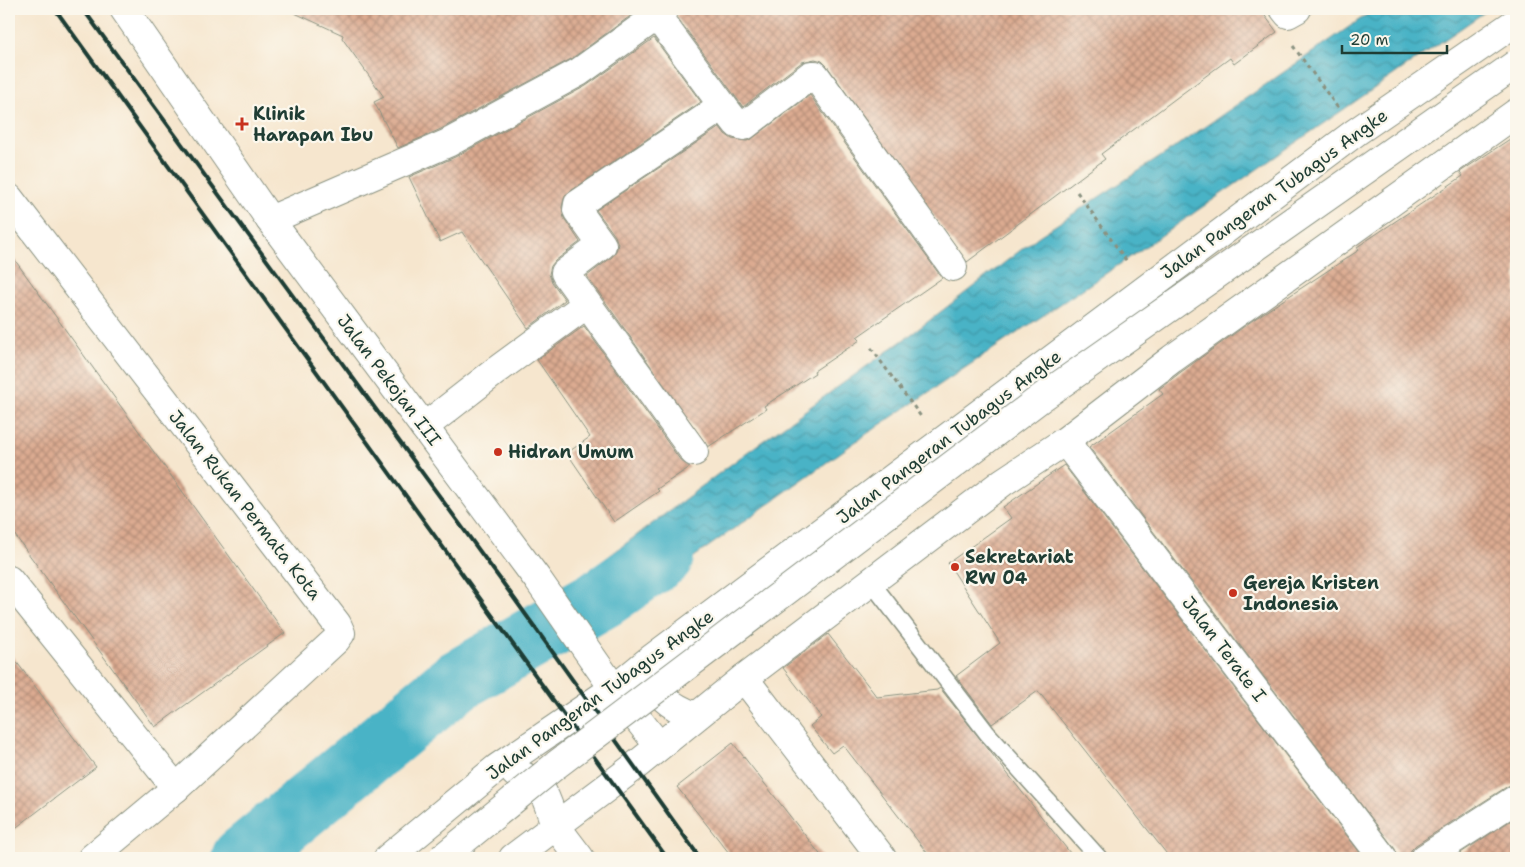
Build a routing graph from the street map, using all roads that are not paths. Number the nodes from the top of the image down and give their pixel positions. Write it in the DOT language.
graph roads {
  1 [pos="124,9"];
  2 [pos="1284,9"];
  3 [pos="1297,9"];
  4 [pos="660,12"];
  5 [pos="1516,22"];
  6 [pos="1516,64"];
  7 [pos="723,106"];
  8 [pos="1516,113"];
  9 [pos="9,198"];
  10 [pos="270,220"];
  11 [pos="953,267"];
  12 [pos="587,304"];
  13 [pos="424,427"];
  14 [pos="1065,440"];
  15 [pos="694,452"];
  16 [pos="9,580"];
  17 [pos="870,582"];
  18 [pos="647,662"];
  19 [pos="744,678"];
  20 [pos="614,689"];
  21 [pos="696,716"];
  22 [pos="659,746"];
  23 [pos="497,768"];
  24 [pos="176,788"];
  25 [pos="1516,799"];
  26 [pos="555,825"];
  27 [pos="92,858"];
  28 [pos="388,858"];
  29 [pos="442,858"];
  30 [pos="513,858"];
  31 [pos="580,858"];
  32 [pos="882,858"];
  33 [pos="1099,858"];
  34 [pos="1383,858"];
  35 [pos="1425,858"];
  1 -- 10 [label="street, Jalan Pekojan III"];
  2 -- 3 [label="street"];
  4 -- 7 [label="street"];
  4 -- 10 [label="street"];
  5 -- 18 [label="street, Jalan Pangeran Tubagus Angke"];
  6 -- 29 [label="street, Jalan Pangeran Tubagus Angke, bridge"];
  7 -- 11 [label="street"];
  7 -- 12 [label="street"];
  8 -- 14 [label="street"];
  9 -- 24 [label="street, Jalan Rukan Permata Kota"];
  10 -- 13 [label="street, Jalan Pekojan III"];
  12 -- 13 [label="street"];
  12 -- 15 [label="street"];
  13 -- 20 [label="street, Jalan Pekojan III"];
  14 -- 17 [label="street"];
  14 -- 34 [label="street, Jalan Terate I"];
  16 -- 24 [label="street"];
  17 -- 19 [label="street"];
  17 -- 33 [label="lane"];
  18 -- 20 [label="street, Jalan Pangeran Tubagus Angke"];
  18 -- 21 [label="street"];
  19 -- 21 [label="street"];
  19 -- 32 [label="street"];
  20 -- 22 [label="street, Jalan Pekojan III"];
  20 -- 23 [label="street, Jalan Pangeran Tubagus Angke"];
  21 -- 22 [label="street"];
  22 -- 26 [label="street"];
  23 -- 26 [label="street"];
  23 -- 28 [label="street, Jalan Pangeran Tubagus Angke"];
  24 -- 27 [label="street, Jalan Rukan Permata Kota"];
  25 -- 35 [label="street"];
  26 -- 30 [label="street"];
  26 -- 31 [label="street"];
}
